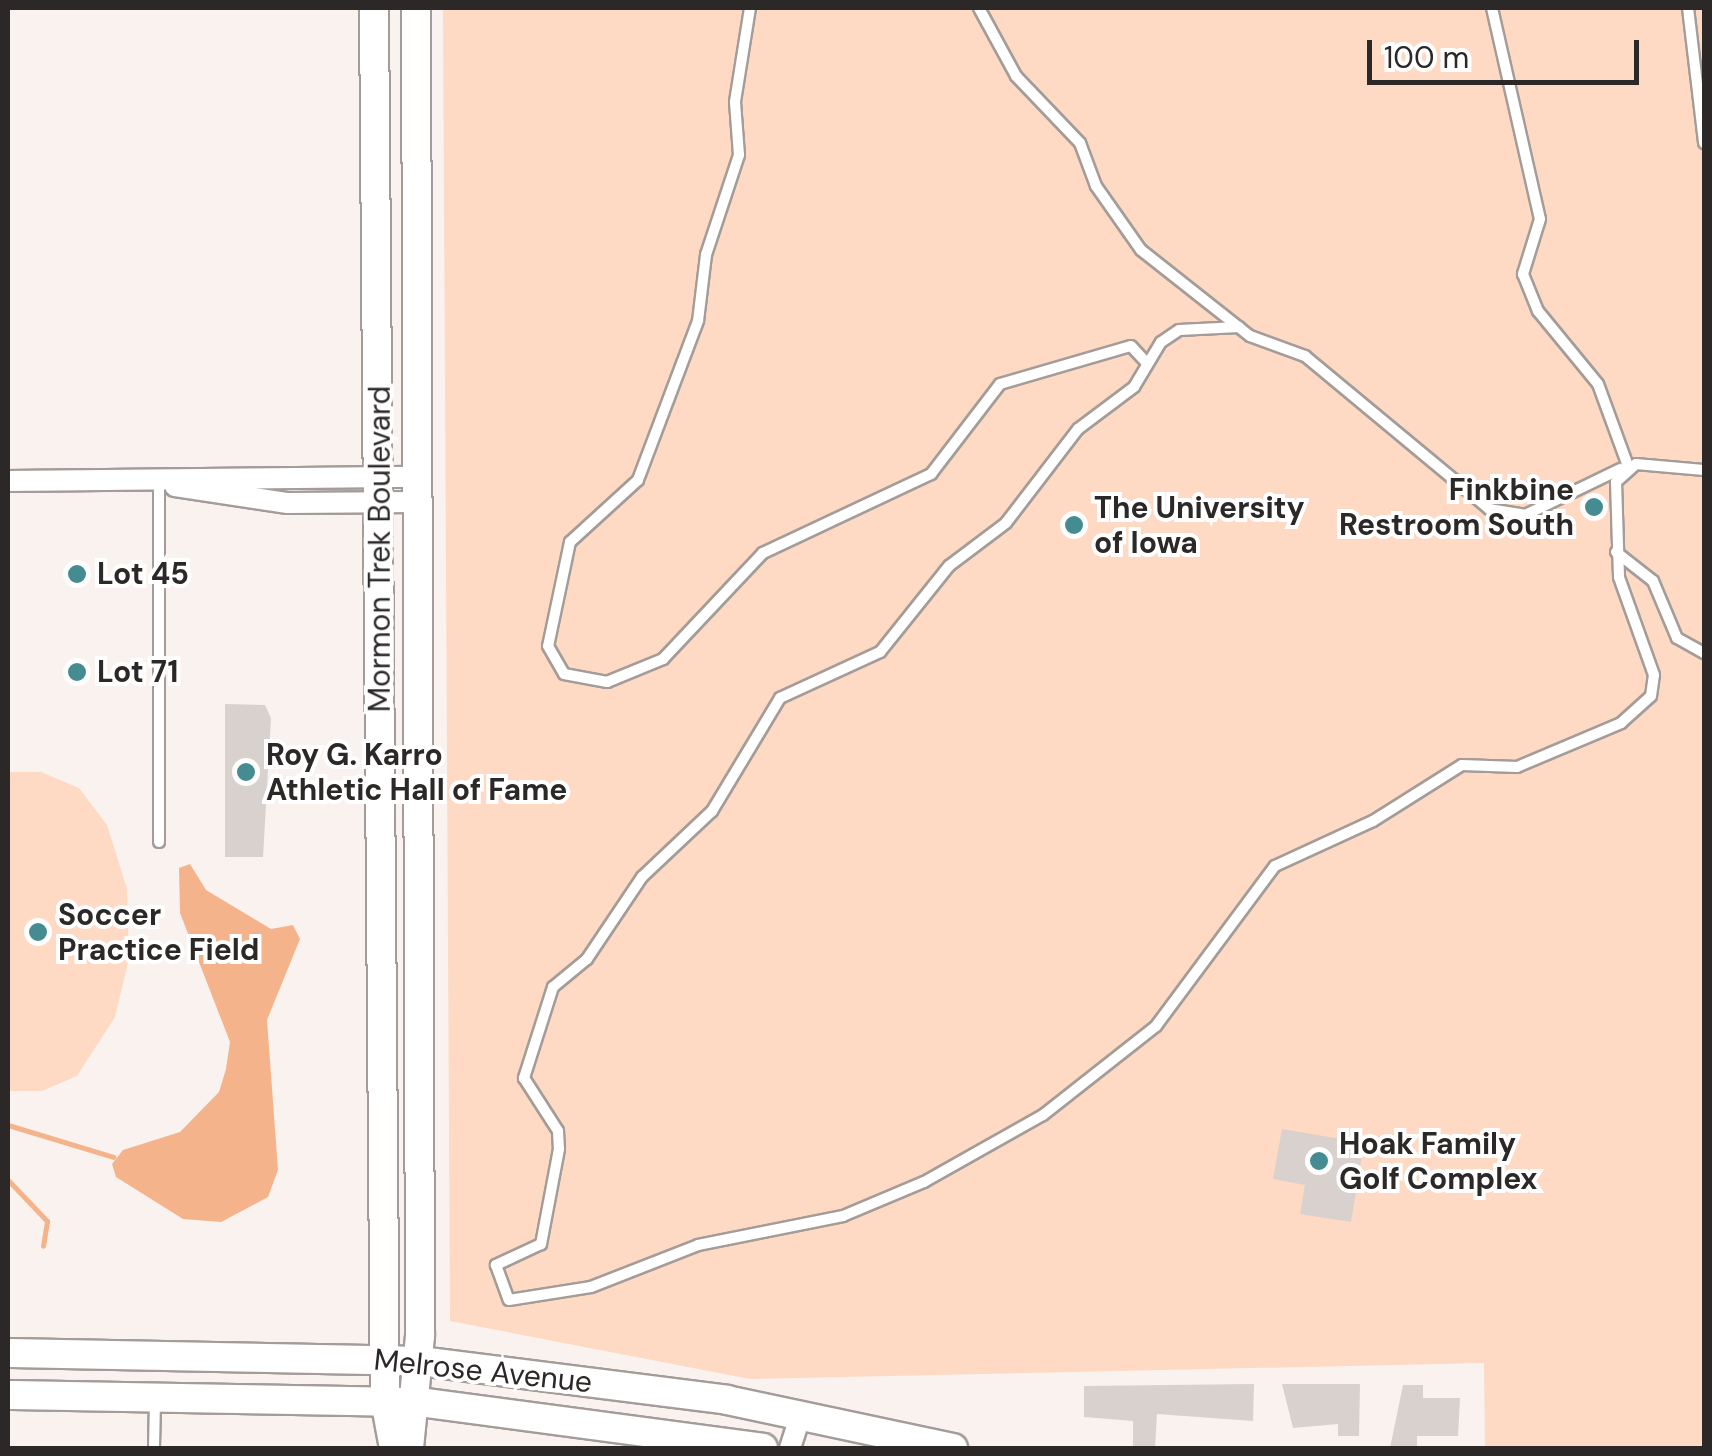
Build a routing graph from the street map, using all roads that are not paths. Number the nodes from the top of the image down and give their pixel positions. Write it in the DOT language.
graph roads {
  1 [pos="374,8"];
  2 [pos="416,8"];
  3 [pos="750,8"];
  4 [pos="979,8"];
  5 [pos="1492,8"];
  6 [pos="1688,8"];
  7 [pos="1704,143"];
  8 [pos="1239,327"];
  9 [pos="1145,372"];
  10 [pos="1624,468"];
  11 [pos="1704,470"];
  12 [pos="8,481"];
  13 [pos="159,483"];
  14 [pos="380,490"];
  15 [pos="417,490"];
  16 [pos="1616,551"];
  17 [pos="1704,652"];
  18 [pos="160,842"];
  19 [pos="8,1353"];
  20 [pos="385,1359"];
  21 [pos="420,1361"];
  22 [pos="8,1395"];
  23 [pos="155,1396"];
  24 [pos="385,1400"];
  25 [pos="418,1402"];
  26 [pos="801,1414"];
  27 [pos="154,1448"];
  28 [pos="394,1448"];
  29 [pos="409,1448"];
  30 [pos="763,1448"];
  31 [pos="790,1448"];
  32 [pos="953,1448"];
  1 -- 14 [label="main road, Mormon Trek Boulevard"];
  2 -- 15 [label="main road, Mormon Trek Boulevard"];
  3 -- 9 [label="lane"];
  4 -- 8 [label="lane"];
  5 -- 10 [label="lane"];
  6 -- 7 [label="lane"];
  8 -- 9 [label="lane"];
  8 -- 10 [label="lane"];
  9 -- 16 [label="lane"];
  10 -- 11 [label="lane"];
  10 -- 16 [label="lane"];
  12 -- 13 [label="street"];
  13 -- 14 [label="street"];
  13 -- 18 [label="lane"];
  14 -- 15 [label="street"];
  14 -- 20 [label="main road, Mormon Trek Boulevard"];
  15 -- 21 [label="main road, Mormon Trek Boulevard"];
  16 -- 17 [label="lane"];
  19 -- 20 [label="main road, Melrose Avenue"];
  20 -- 21 [label="main road, Melrose Avenue"];
  20 -- 24 [label="main road, Mormon Trek Boulevard"];
  21 -- 25 [label="main road, Mormon Trek Boulevard"];
  21 -- 26 [label="main road, Melrose Avenue"];
  22 -- 23 [label="main road, Melrose Avenue"];
  23 -- 24 [label="main road, Melrose Avenue"];
  23 -- 27 [label="lane"];
  24 -- 25 [label="main road, Melrose Avenue"];
  24 -- 28 [label="main road, Mormon Trek Boulevard"];
  25 -- 29 [label="main road, Mormon Trek Boulevard"];
  25 -- 30 [label="main road, Melrose Avenue"];
  26 -- 31 [label="street"];
  26 -- 32 [label="main road, Melrose Avenue"];
}
